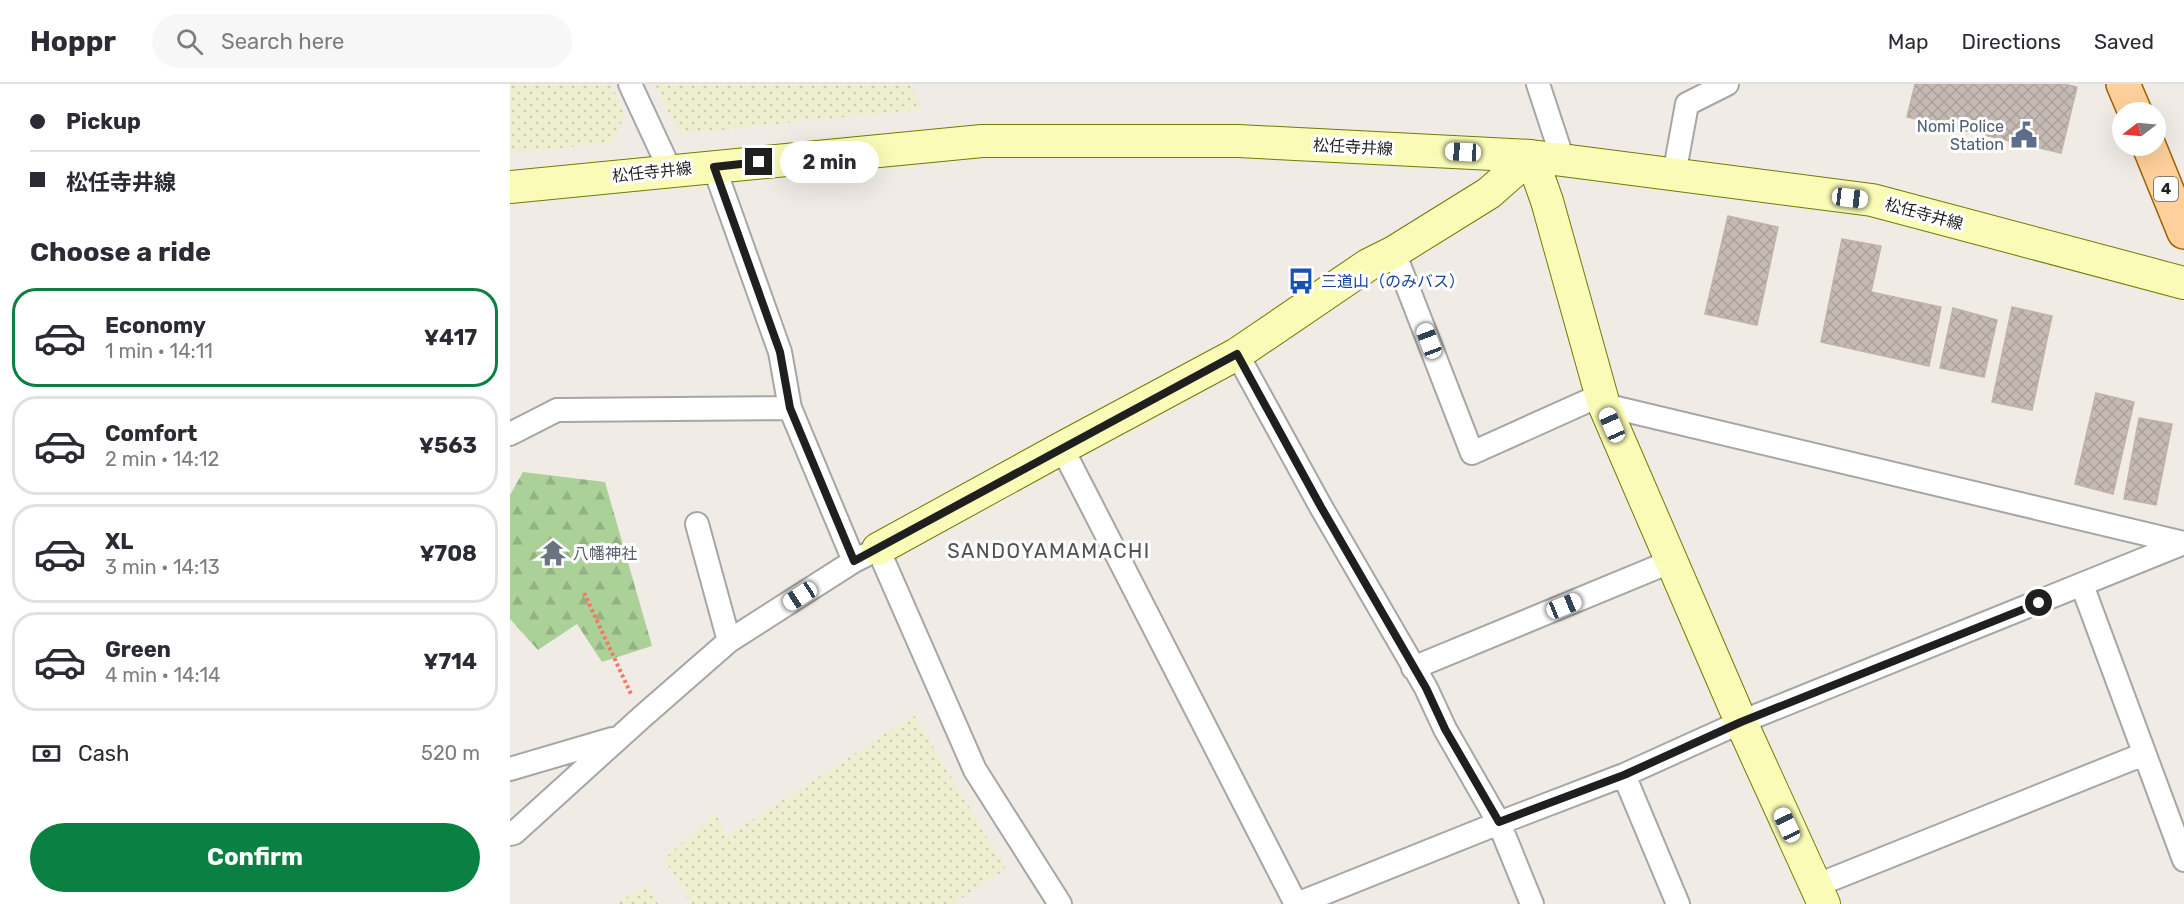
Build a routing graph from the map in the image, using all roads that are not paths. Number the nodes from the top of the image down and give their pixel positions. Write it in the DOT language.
graph roads {
  1 [pos="630,84"];
  2 [pos="1538,84"];
  3 [pos="1727,84"];
  4 [pos="2124,84"];
  5 [pos="2131,102"];
  6 [pos="1531,156"];
  7 [pos="2153,156"];
  8 [pos="1563,160"];
  9 [pos="714,167"];
  10 [pos="670,170"];
  11 [pos="1674,175"];
  12 [pos="510,187"];
  13 [pos="2184,232"];
  14 [pos="1394,252"];
  15 [pos="2184,283"];
  16 [pos="1237,354"];
  17 [pos="1602,400"];
  18 [pos="790,408"];
  19 [pos="510,434"];
  20 [pos="1062,448"];
  21 [pos="697,524"];
  22 [pos="2184,543"];
  23 [pos="866,555"];
  24 [pos="1672,561"];
  25 [pos="2082,585"];
  26 [pos="729,641"];
  27 [pos="1413,668"];
  28 [pos="1741,722"];
  29 [pos="619,737"];
  30 [pos="2144,754"];
  31 [pos="510,769"];
  32 [pos="1624,775"];
  33 [pos="1499,822"];
  34 [pos="510,834"];
  35 [pos="2184,860"];
  36 [pos="1820,895"];
  37 [pos="1060,904"];
  38 [pos="1297,904"];
  39 [pos="1532,904"];
  40 [pos="1678,904"];
  1 -- 10 [label="street"];
  2 -- 8 [label="street"];
  3 -- 11 [label="street"];
  4 -- 5 [label="main road"];
  6 -- 8 [label="main road, 松任寺井線"];
  6 -- 9 [label="main road, 松任寺井線"];
  6 -- 14 [label="main road"];
  6 -- 17 [label="main road"];
  7 -- 13 [label="main road, 4"];
  8 -- 11 [label="main road, 松任寺井線"];
  9 -- 10 [label="main road, 松任寺井線"];
  9 -- 18 [label="street"];
  10 -- 12 [label="main road, 松任寺井線"];
  11 -- 15 [label="main road, 松任寺井線"];
  14 -- 16 [label="main road"];
  14 -- 17 [label="street"];
  16 -- 20 [label="main road"];
  16 -- 27 [label="street"];
  17 -- 22 [label="street"];
  17 -- 24 [label="main road"];
  18 -- 19 [label="street"];
  18 -- 23 [label="street"];
  20 -- 23 [label="main road"];
  20 -- 38 [label="street"];
  21 -- 26 [label="street"];
  22 -- 25 [label="street"];
  23 -- 26 [label="street"];
  23 -- 37 [label="street"];
  24 -- 27 [label="street"];
  24 -- 28 [label="main road"];
  25 -- 28 [label="street"];
  25 -- 30 [label="street"];
  26 -- 29 [label="street"];
  27 -- 33 [label="street"];
  28 -- 32 [label="street"];
  28 -- 36 [label="main road"];
  29 -- 31 [label="street"];
  29 -- 34 [label="street"];
  30 -- 35 [label="street"];
  30 -- 36 [label="street"];
  32 -- 33 [label="street"];
  32 -- 40 [label="street"];
  33 -- 38 [label="street"];
  33 -- 39 [label="street"];
}
